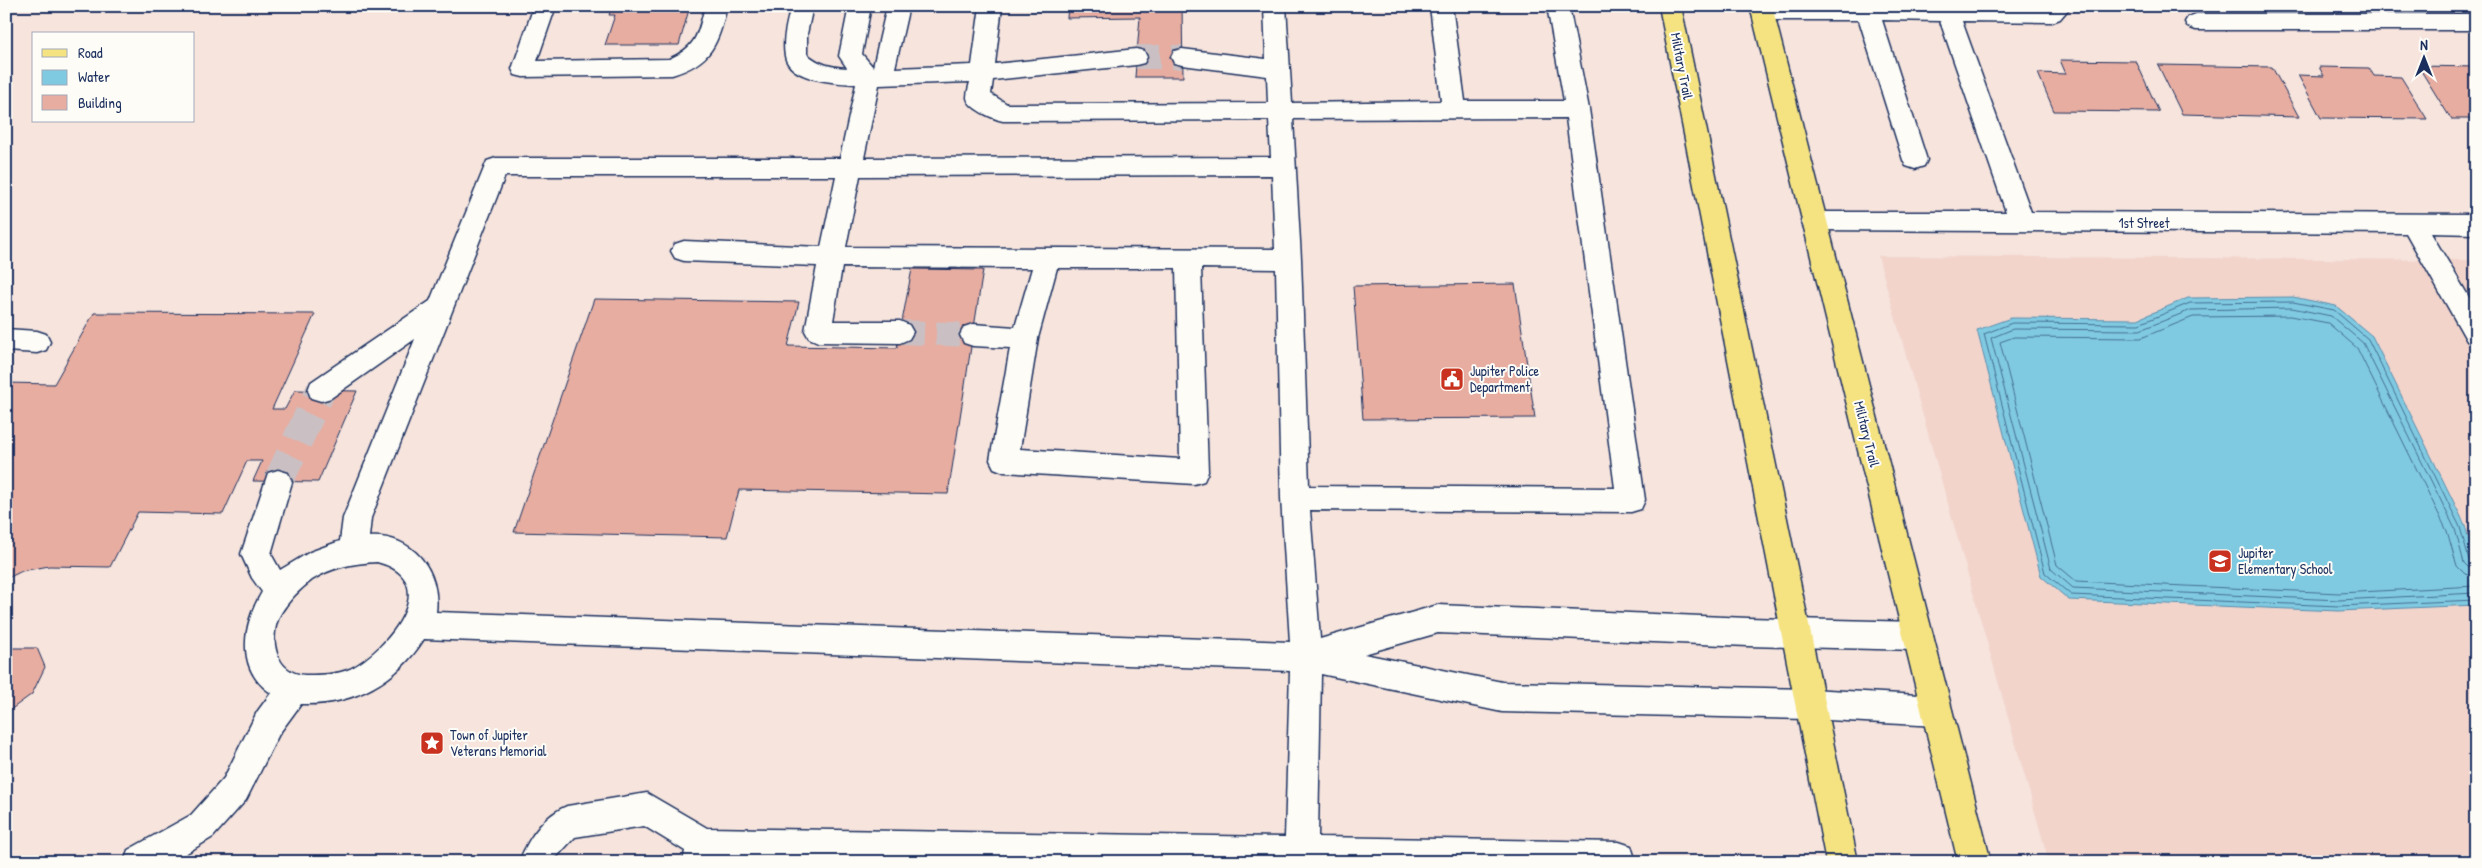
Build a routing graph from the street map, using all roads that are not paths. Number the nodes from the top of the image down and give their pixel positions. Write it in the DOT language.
graph roads {
  1 [pos="546,6"];
  2 [pos="716,6"];
  3 [pos="802,6"];
  4 [pos="860,6"];
  5 [pos="898,6"];
  6 [pos="991,6"];
  7 [pos="1276,6"];
  8 [pos="1441,6"];
  9 [pos="1558,6"];
  10 [pos="1670,6"];
  11 [pos="2060,6"];
  12 [pos="1761,9"];
  13 [pos="1834,9"];
  14 [pos="2034,10"];
  15 [pos="1868,13"];
  16 [pos="1948,13"];
  17 [pos="2413,14"];
  18 [pos="2196,22"];
  19 [pos="2476,22"];
  20 [pos="1136,57"];
  21 [pos="1182,57"];
  22 [pos="1279,69"];
  23 [pos="982,73"];
  24 [pos="876,77"];
  25 [pos="1577,109"];
  26 [pos="1454,110"];
  27 [pos="1281,111"];
  28 [pos="1914,160"];
  29 [pos="1284,166"];
  30 [pos="849,167"];
  31 [pos="1813,221"];
  32 [pos="2022,222"];
  33 [pos="2413,224"];
  34 [pos="2476,224"];
  35 [pos="684,251"];
  36 [pos="831,257"];
  37 [pos="1047,258"];
  38 [pos="1188,258"];
  39 [pos="1288,259"];
  40 [pos="440,308"];
  41 [pos="900,332"];
  42 [pos="2476,333"];
  43 [pos="972,335"];
  44 [pos="1024,338"];
  45 [pos="6,340"];
  46 [pos="37,342"];
  47 [pos="321,390"];
  48 [pos="278,482"];
  49 [pos="1295,498"];
  50 [pos="353,550"];
  51 [pos="279,592"];
  52 [pos="416,624"];
  53 [pos="1795,633"];
  54 [pos="1918,636"];
  55 [pos="1306,657"];
  56 [pos="294,688"];
  57 [pos="1810,704"];
  58 [pos="1937,711"];
  59 [pos="1301,851"];
  60 [pos="701,853"];
  61 [pos="140,862"];
  62 [pos="535,862"];
  63 [pos="1620,862"];
  64 [pos="1842,862"];
  65 [pos="1975,862"];
  1 -- 2 [label="street"];
  3 -- 24 [label="street"];
  4 -- 24 [label="street"];
  5 -- 24 [label="street"];
  6 -- 23 [label="street"];
  7 -- 22 [label="street"];
  8 -- 26 [label="street"];
  9 -- 25 [label="street"];
  10 -- 53 [label="main road, Military Trail"];
  11 -- 14 [label="street"];
  12 -- 13 [label="street"];
  12 -- 31 [label="main road, Military Trail"];
  13 -- 15 [label="street"];
  14 -- 16 [label="street"];
  15 -- 16 [label="street"];
  15 -- 28 [label="street"];
  16 -- 32 [label="street"];
  17 -- 18 [label="street"];
  17 -- 19 [label="street"];
  20 -- 23 [label="street"];
  21 -- 22 [label="street"];
  22 -- 27 [label="street"];
  23 -- 24 [label="street"];
  23 -- 27 [label="street"];
  24 -- 30 [label="street"];
  25 -- 26 [label="street"];
  25 -- 49 [label="street"];
  26 -- 27 [label="street"];
  27 -- 29 [label="street"];
  29 -- 30 [label="street"];
  29 -- 39 [label="street"];
  30 -- 36 [label="street"];
  30 -- 40 [label="street"];
  31 -- 32 [label="street, 1st Street"];
  31 -- 54 [label="main road, Military Trail"];
  32 -- 33 [label="street, 1st Street"];
  33 -- 34 [label="street, 1st Street"];
  33 -- 42 [label="street"];
  35 -- 36 [label="street"];
  36 -- 37 [label="street"];
  36 -- 41 [label="street"];
  37 -- 38 [label="street"];
  37 -- 44 [label="street"];
  38 -- 39 [label="street"];
  38 -- 44 [label="street"];
  39 -- 49 [label="street"];
  40 -- 47 [label="street"];
  40 -- 50 [label="street"];
  43 -- 44 [label="street"];
  45 -- 46 [label="street"];
  48 -- 51 [label="street"];
  49 -- 55 [label="street"];
  50 -- 51 [label="street"];
  50 -- 52 [label="street"];
  51 -- 56 [label="street"];
  52 -- 55 [label="street"];
  52 -- 56 [label="street"];
  53 -- 54 [label="street"];
  53 -- 55 [label="street"];
  53 -- 57 [label="main road, Military Trail"];
  54 -- 58 [label="main road, Military Trail"];
  55 -- 57 [label="street"];
  55 -- 59 [label="street"];
  56 -- 61 [label="street"];
  57 -- 58 [label="street"];
  57 -- 64 [label="main road, Military Trail"];
  58 -- 65 [label="main road, Military Trail"];
  59 -- 60 [label="street"];
  59 -- 63 [label="street"];
  60 -- 62 [label="street"];
}
